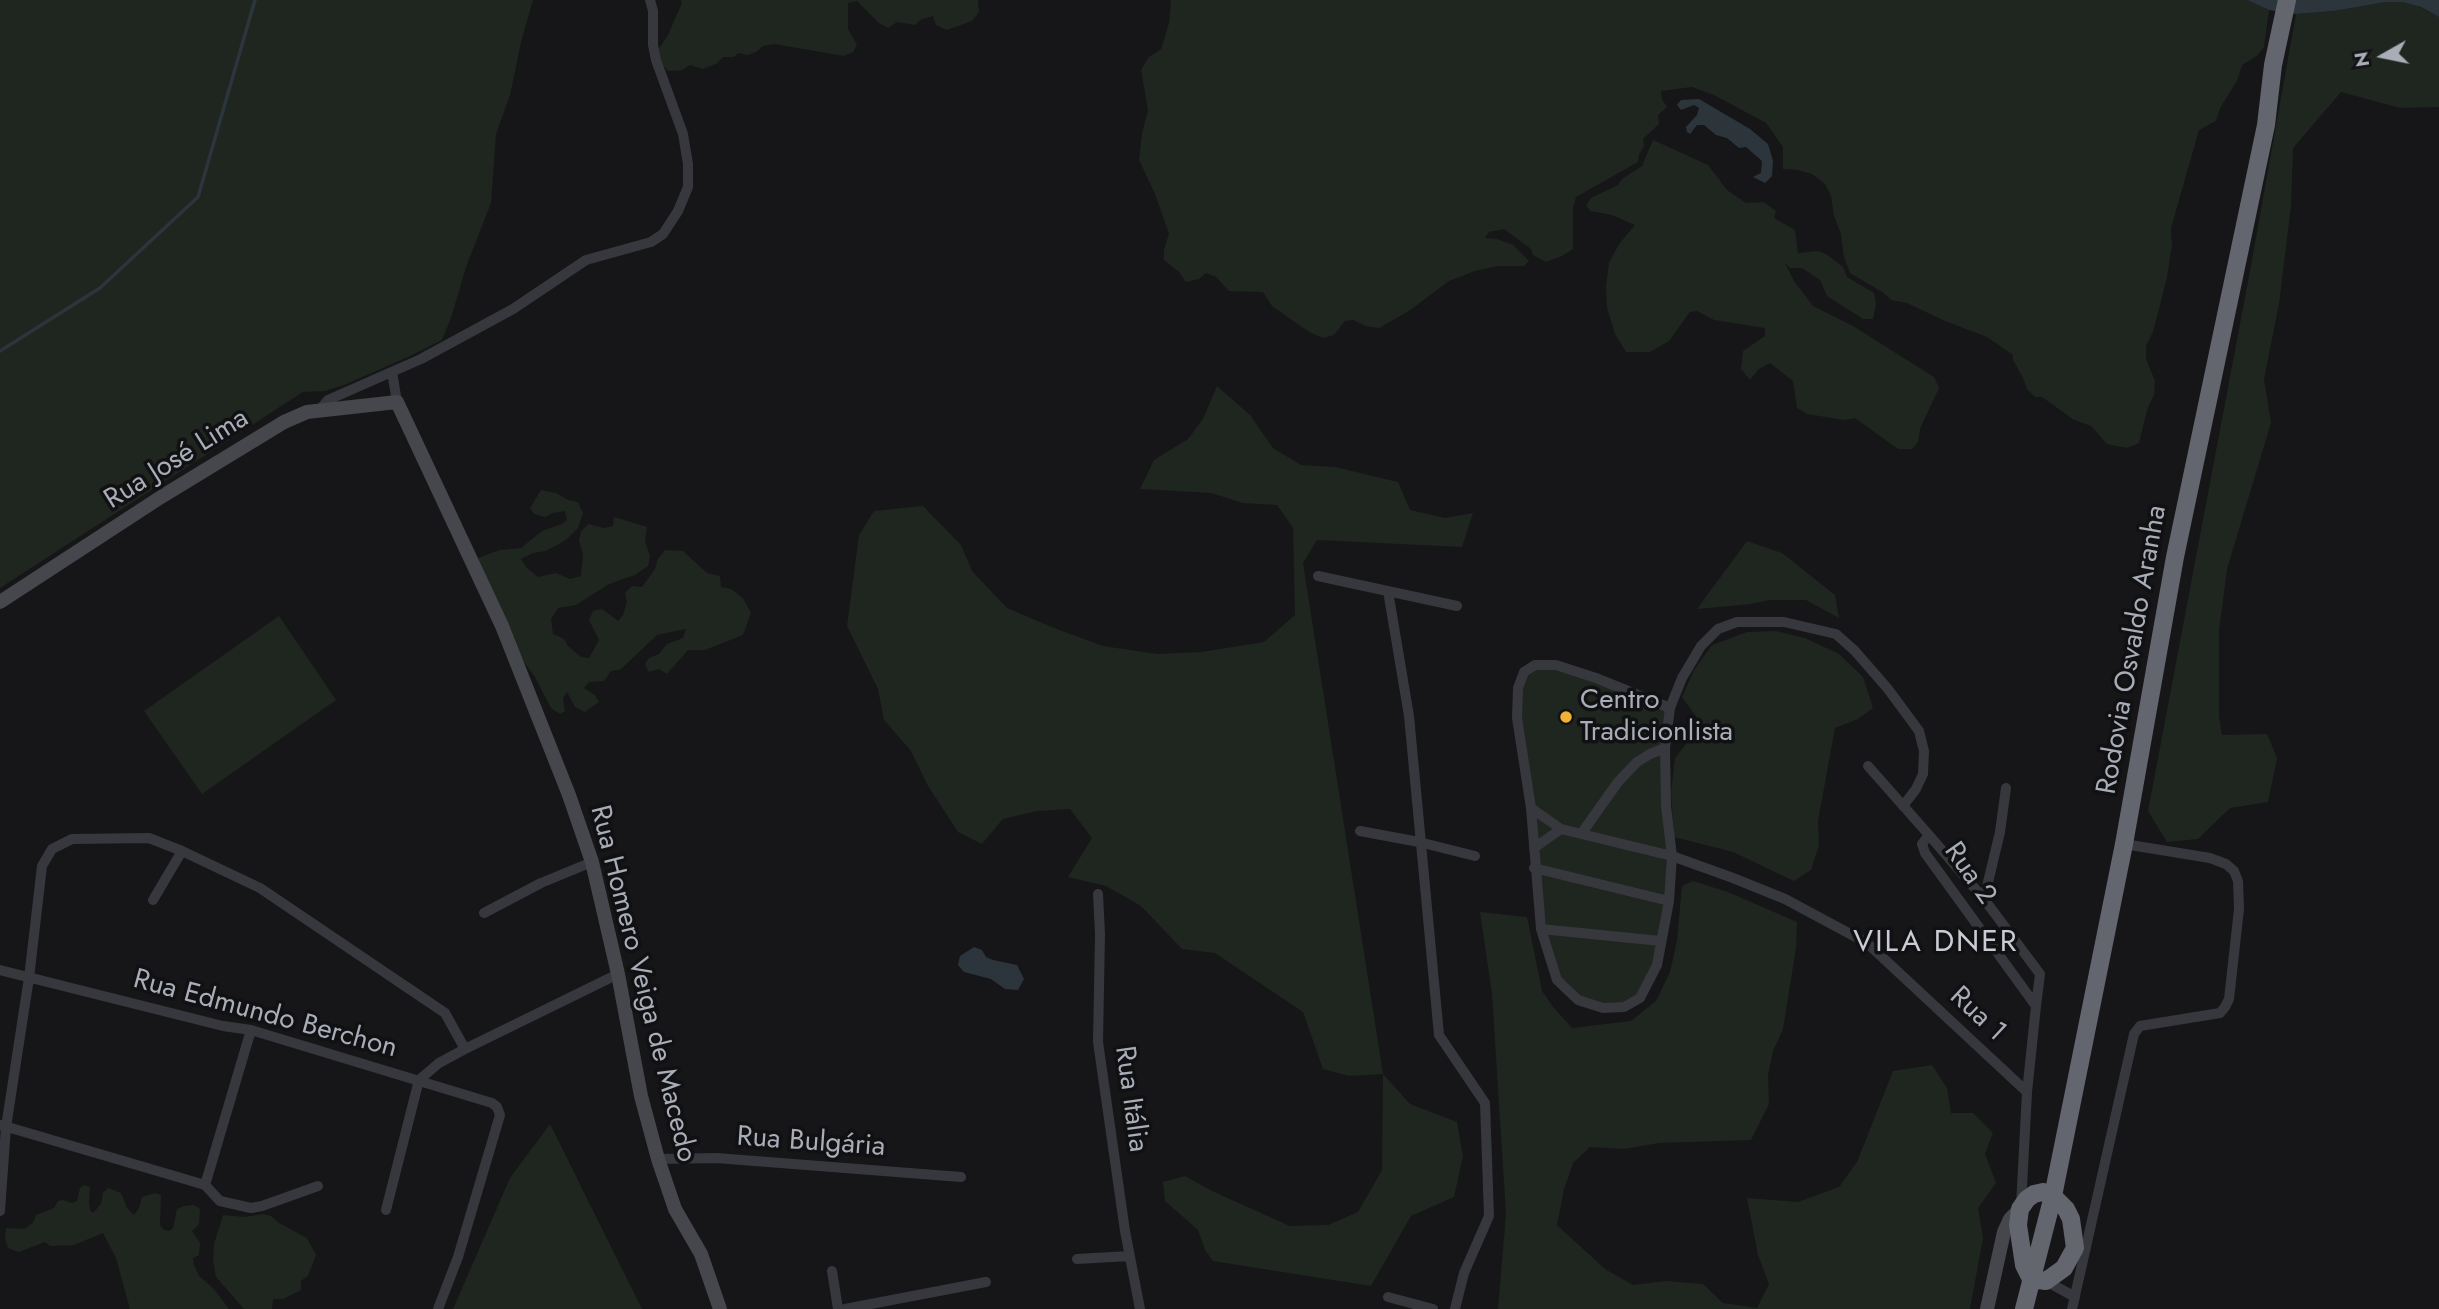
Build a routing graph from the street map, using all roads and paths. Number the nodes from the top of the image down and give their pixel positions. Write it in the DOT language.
graph roads {
  1 [pos="650,0"];
  2 [pos="2287,0"];
  3 [pos="392,372"];
  4 [pos="397,402"];
  5 [pos="322,411"];
  6 [pos="1318,576"];
  7 [pos="1388,591"];
  8 [pos="0,602"];
  9 [pos="1457,606"];
  10 [pos="1670,708"];
  11 [pos="1665,748"];
  12 [pos="1868,766"];
  13 [pos="2006,788"];
  14 [pos="1903,806"];
  15 [pos="1531,808"];
  16 [pos="1561,829"];
  17 [pos="1360,831"];
  18 [pos="1581,834"];
  19 [pos="1929,835"];
  20 [pos="1419,842"];
  21 [pos="2124,844"];
  22 [pos="1534,848"];
  23 [pos="182,851"];
  24 [pos="1475,856"];
  25 [pos="1672,856"];
  26 [pos="592,862"];
  27 [pos="1534,868"];
  28 [pos="1098,894"];
  29 [pos="1984,899"];
  30 [pos="153,900"];
  31 [pos="1669,901"];
  32 [pos="484,913"];
  33 [pos="1541,929"];
  34 [pos="1661,941"];
  35 [pos="0,970"];
  36 [pos="618,974"];
  37 [pos="29,978"];
  38 [pos="2036,1006"];
  39 [pos="251,1030"];
  40 [pos="465,1049"];
  41 [pos="419,1080"];
  42 [pos="2026,1092"];
  43 [pos="3,1126"];
  44 [pos="658,1159"];
  45 [pos="961,1177"];
  46 [pos="205,1185"];
  47 [pos="318,1186"];
  48 [pos="2053,1196"];
  49 [pos="2020,1209"];
  50 [pos="386,1210"];
  51 [pos="0,1211"];
  52 [pos="2080,1250"];
  53 [pos="1130,1256"];
  54 [pos="1077,1259"];
  55 [pos="832,1271"];
  56 [pos="2038,1280"];
  57 [pos="986,1282"];
  58 [pos="1388,1297"];
  59 [pos="2075,1297"];
  60 [pos="438,1309"];
  61 [pos="720,1309"];
  62 [pos="838,1309"];
  63 [pos="845,1309"];
  64 [pos="1140,1309"];
  65 [pos="1433,1309"];
  66 [pos="1455,1309"];
  67 [pos="1987,1309"];
  68 [pos="2024,1309"];
  69 [pos="2072,1309"];
  1 -- 3 [label="street"];
  2 -- 21 [label="highway, Rodovia Osvaldo Aranha"];
  3 -- 4 [label="street"];
  3 -- 5 [label="street"];
  4 -- 5 [label="street, Rua José Lima"];
  4 -- 26 [label="street, Rua Homero Veiga de Macedo"];
  5 -- 8 [label="street, Rua José Lima"];
  6 -- 7 [label="street"];
  7 -- 9 [label="street"];
  7 -- 20 [label="street"];
  10 -- 11 [label="street"];
  10 -- 14 [label="street"];
  10 -- 15 [label="street"];
  11 -- 18 [label="street"];
  11 -- 25 [label="street"];
  12 -- 14 [label="street, Rua 2"];
  13 -- 29 [label="street"];
  14 -- 19 [label="street, Rua 2"];
  15 -- 16 [label="street"];
  15 -- 22 [label="street"];
  16 -- 18 [label="street, Rua 1"];
  16 -- 22 [label="street"];
  17 -- 20 [label="street"];
  18 -- 25 [label="street, Rua 1"];
  19 -- 29 [label="street, Rua 2"];
  19 -- 38 [label="street, Rua 2"];
  20 -- 24 [label="street"];
  20 -- 66 [label="street"];
  21 -- 48 [label="highway, Rodovia Osvaldo Aranha"];
  21 -- 52 [label="street"];
  22 -- 27 [label="street"];
  23 -- 30 [label="street"];
  23 -- 37 [label="street"];
  23 -- 40 [label="street"];
  25 -- 31 [label="street"];
  25 -- 42 [label="street, Rua 1"];
  26 -- 32 [label="street"];
  26 -- 36 [label="street, Rua Homero Veiga de Macedo"];
  27 -- 31 [label="street"];
  27 -- 33 [label="street"];
  28 -- 53 [label="street, Rua Itália"];
  29 -- 38 [label="street, Rua 2"];
  31 -- 34 [label="street"];
  33 -- 34 [label="street"];
  33 -- 34 [label="street"];
  35 -- 37 [label="street, Rua Edmundo Berchon"];
  36 -- 40 [label="street"];
  36 -- 44 [label="street, Rua Homero Veiga de Macedo"];
  37 -- 39 [label="street, Rua Edmundo Berchon"];
  37 -- 43 [label="street"];
  38 -- 42 [label="street, Rua 2"];
  39 -- 41 [label="street, Rua Edmundo Berchon"];
  39 -- 46 [label="street"];
  40 -- 41 [label="street"];
  41 -- 50 [label="street"];
  41 -- 60 [label="street, Rua Edmundo Berchon"];
  42 -- 49 [label="street, Rua 2"];
  43 -- 46 [label="street"];
  43 -- 51 [label="street"];
  44 -- 45 [label="street, Rua Bulgária"];
  44 -- 61 [label="street, Rua Homero Veiga de Macedo"];
  46 -- 47 [label="street"];
  48 -- 49 [label="highway"];
  48 -- 52 [label="highway"];
  48 -- 56 [label="highway, Rodovia Osvaldo Aranha"];
  49 -- 56 [label="highway"];
  49 -- 67 [label="street"];
  52 -- 56 [label="highway"];
  52 -- 59 [label="street"];
  53 -- 54 [label="street"];
  53 -- 64 [label="street, Rua Itália"];
  55 -- 62 [label="street"];
  56 -- 59 [label="street"];
  56 -- 68 [label="highway, Rodovia Osvaldo Aranha"];
  57 -- 63 [label="street"];
  58 -- 65 [label="street"];
  59 -- 69 [label="street"];
}
